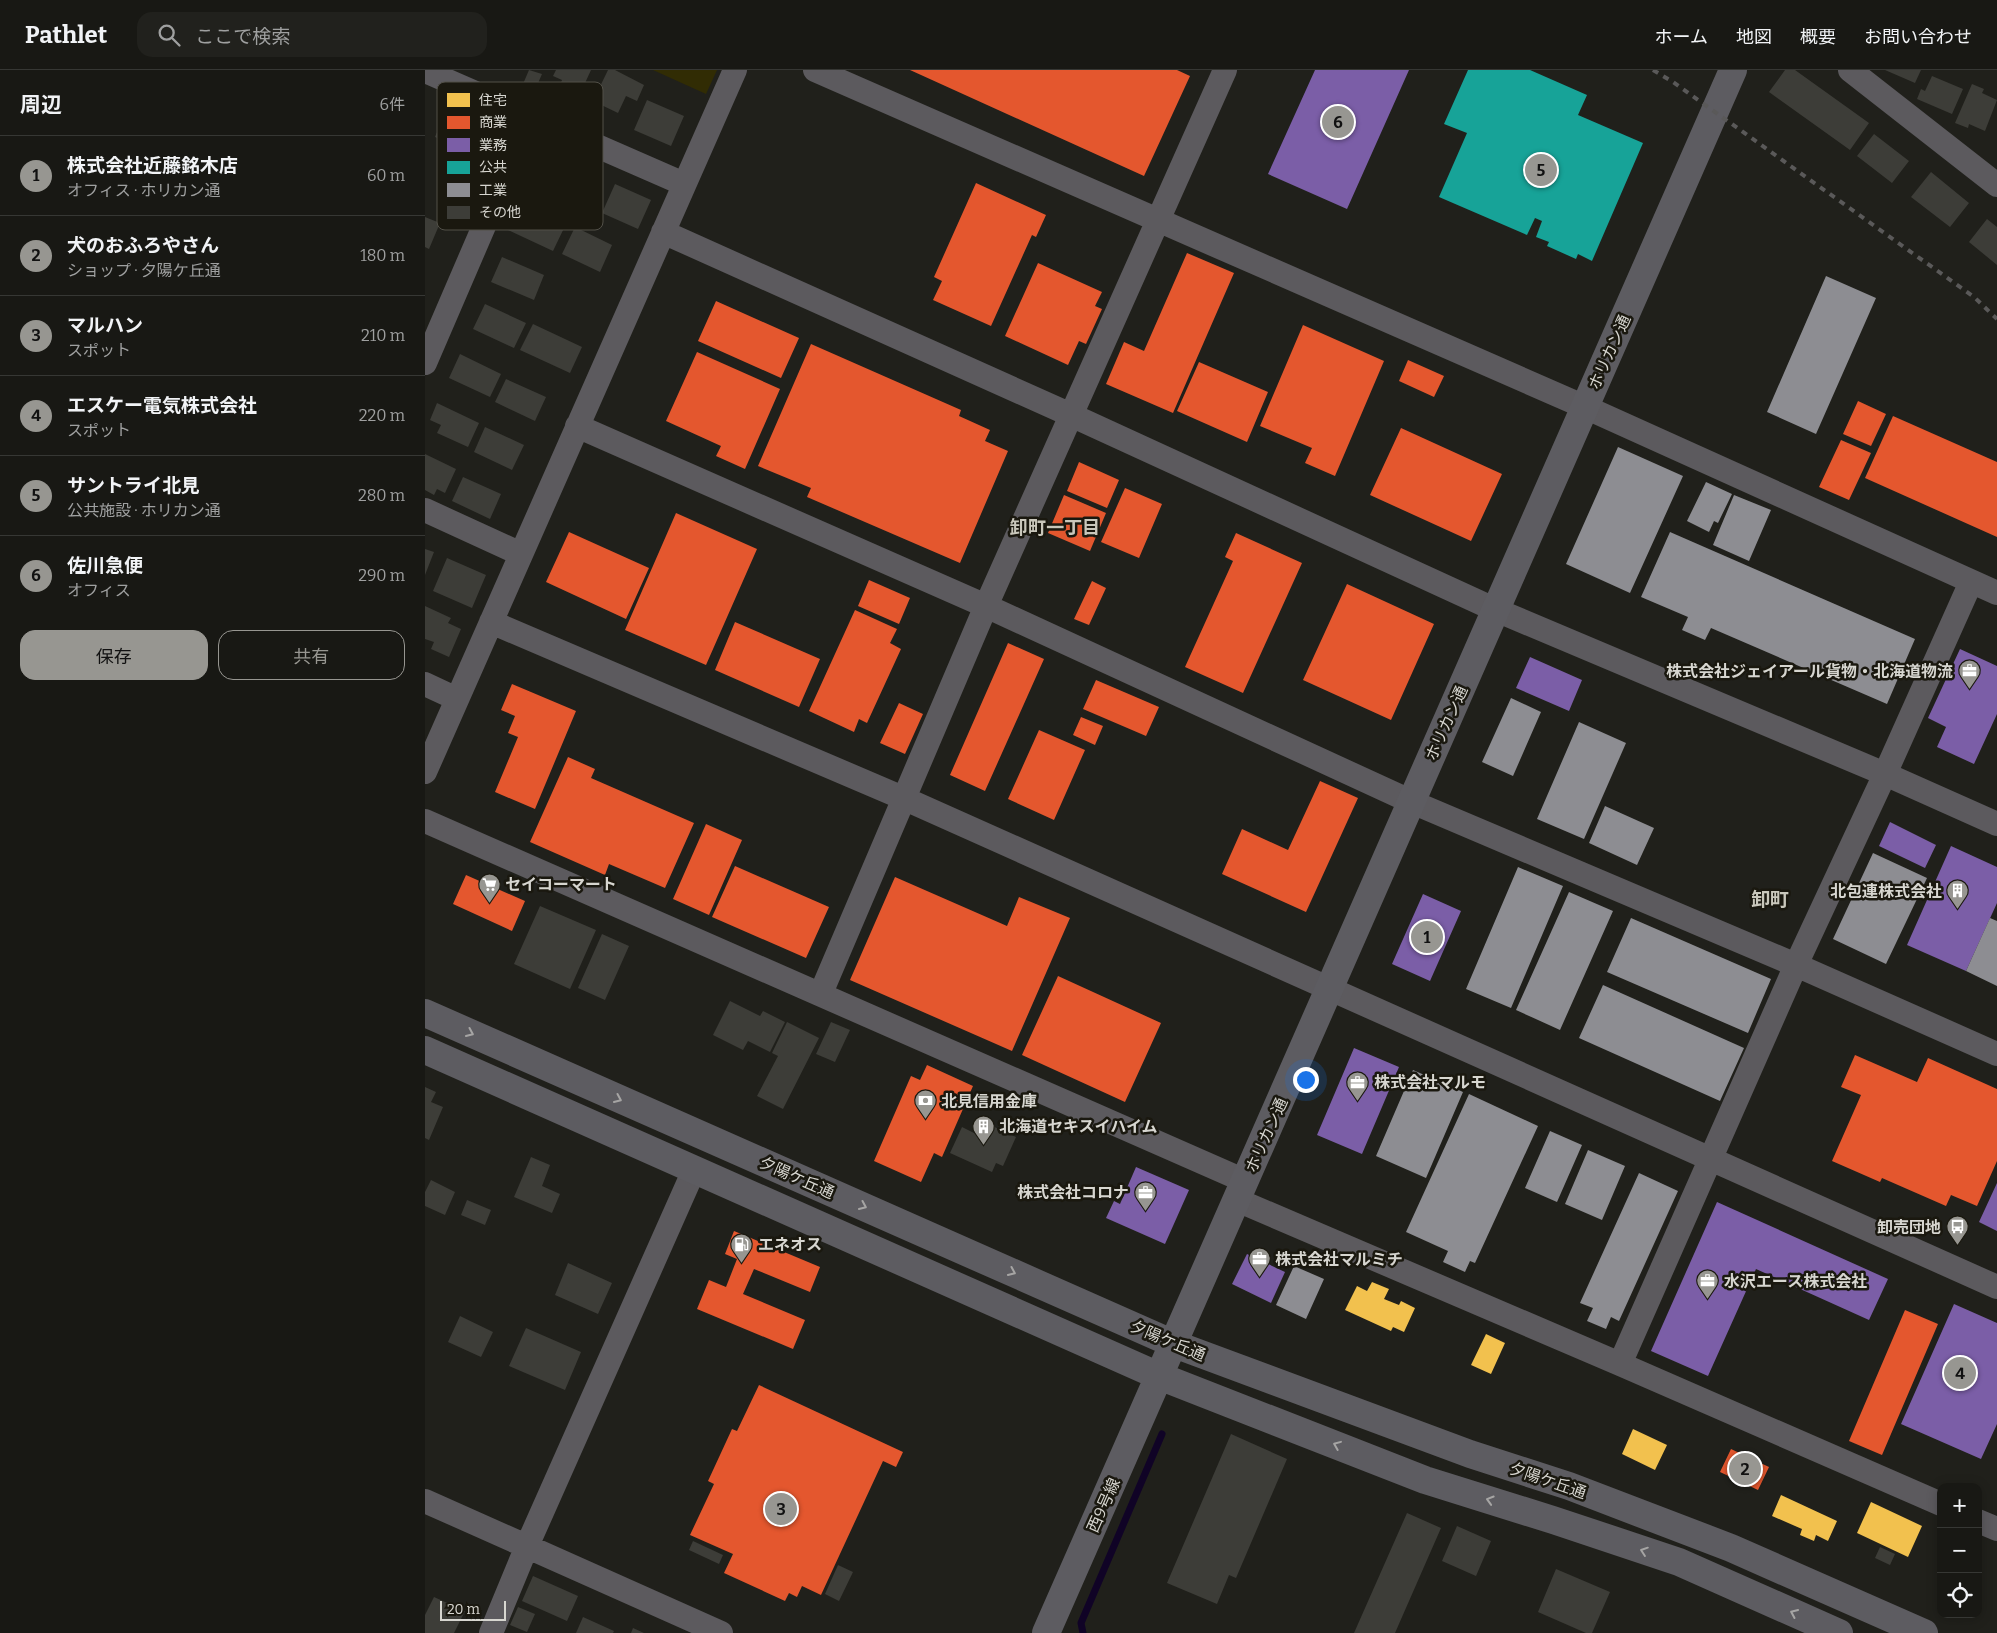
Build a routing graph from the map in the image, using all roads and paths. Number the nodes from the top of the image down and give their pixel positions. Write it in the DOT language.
graph roads {
  1 [pos="735,70"];
  2 [pos="815,70"];
  3 [pos="1225,70"];
  4 [pos="1733,70"];
  5 [pos="1850,70"];
  6 [pos="425,71"];
  7 [pos="450,82"];
  8 [pos="603,149"];
  9 [pos="684,184"];
  10 [pos="1997,185"];
  11 [pos="1157,219"];
  12 [pos="482,230"];
  13 [pos="663,232"];
  14 [pos="425,363"];
  15 [pos="1585,406"];
  16 [pos="1071,414"];
  17 [pos="577,426"];
  18 [pos="425,510"];
  19 [pos="521,554"];
  20 [pos="1971,582"];
  21 [pos="1997,593"];
  22 [pos="986,606"];
  23 [pos="1496,610"];
  24 [pos="491,622"];
  25 [pos="425,684"];
  26 [pos="457,699"];
  27 [pos="425,772"];
  28 [pos="1885,774"];
  29 [pos="903,798"];
  30 [pos="1412,802"];
  31 [pos="425,820"];
  32 [pos="1997,824"];
  33 [pos="1796,965"];
  34 [pos="1329,990"];
  35 [pos="821,993"];
  36 [pos="425,1013"];
  37 [pos="425,1050"];
  38 [pos="1997,1054"];
  39 [pos="1710,1160"];
  40 [pos="694,1170"];
  41 [pos="1241,1191"];
  42 [pos="1997,1287"];
  43 [pos="1174,1344"];
  44 [pos="1621,1364"];
  45 [pos="1159,1376"];
  46 [pos="425,1501"];
  47 [pos="1937,1502"];
  48 [pos="1982,1523"];
  49 [pos="1997,1529"];
  50 [pos="527,1546"];
  51 [pos="491,1633"];
  52 [pos="721,1633"];
  53 [pos="1045,1633"];
  54 [pos="1839,1633"];
  55 [pos="1924,1633"];
  1 -- 9 [label="street"];
  2 -- 11 [label="street"];
  3 -- 11 [label="street"];
  4 -- 15 [label="street, ホリカン通"];
  5 -- 10 [label="street"];
  6 -- 7 [label="street"];
  8 -- 9 [label="street"];
  9 -- 13 [label="street"];
  11 -- 15 [label="street"];
  11 -- 16 [label="street"];
  12 -- 14 [label="street"];
  13 -- 16 [label="street"];
  13 -- 17 [label="street"];
  15 -- 20 [label="street"];
  15 -- 23 [label="street, ホリカン通"];
  16 -- 22 [label="street"];
  16 -- 23 [label="street"];
  17 -- 19 [label="street"];
  17 -- 22 [label="street"];
  18 -- 19 [label="street"];
  19 -- 24 [label="street"];
  20 -- 21 [label="street"];
  20 -- 28 [label="street"];
  22 -- 29 [label="street"];
  22 -- 30 [label="street"];
  23 -- 28 [label="street"];
  23 -- 30 [label="street, ホリカン通"];
  24 -- 26 [label="street"];
  24 -- 29 [label="street"];
  25 -- 26 [label="street"];
  26 -- 27 [label="street"];
  28 -- 32 [label="street"];
  28 -- 33 [label="street"];
  29 -- 34 [label="street"];
  29 -- 35 [label="street"];
  30 -- 33 [label="street"];
  30 -- 34 [label="street, ホリカン通"];
  31 -- 35 [label="street"];
  33 -- 38 [label="street"];
  33 -- 39 [label="street"];
  34 -- 39 [label="street"];
  34 -- 41 [label="street, ホリカン通"];
  35 -- 41 [label="street"];
  36 -- 43 [label="street, 夕陽ケ丘通, one-way"];
  37 -- 40 [label="street"];
  39 -- 42 [label="street"];
  39 -- 44 [label="street"];
  40 -- 45 [label="street"];
  40 -- 50 [label="street"];
  41 -- 43 [label="street, ホリカン通"];
  41 -- 44 [label="street"];
  43 -- 45 [label="street, ホリカン通"];
  43 -- 55 [label="street, 夕陽ケ丘通"];
  44 -- 47 [label="street"];
  45 -- 53 [label="street, 西9号線"];
  54 -- 45 [label="street, one-way"];
  46 -- 50 [label="street"];
  48 -- 49 [label="street"];
  50 -- 51 [label="street"];
  50 -- 52 [label="street"];
}
